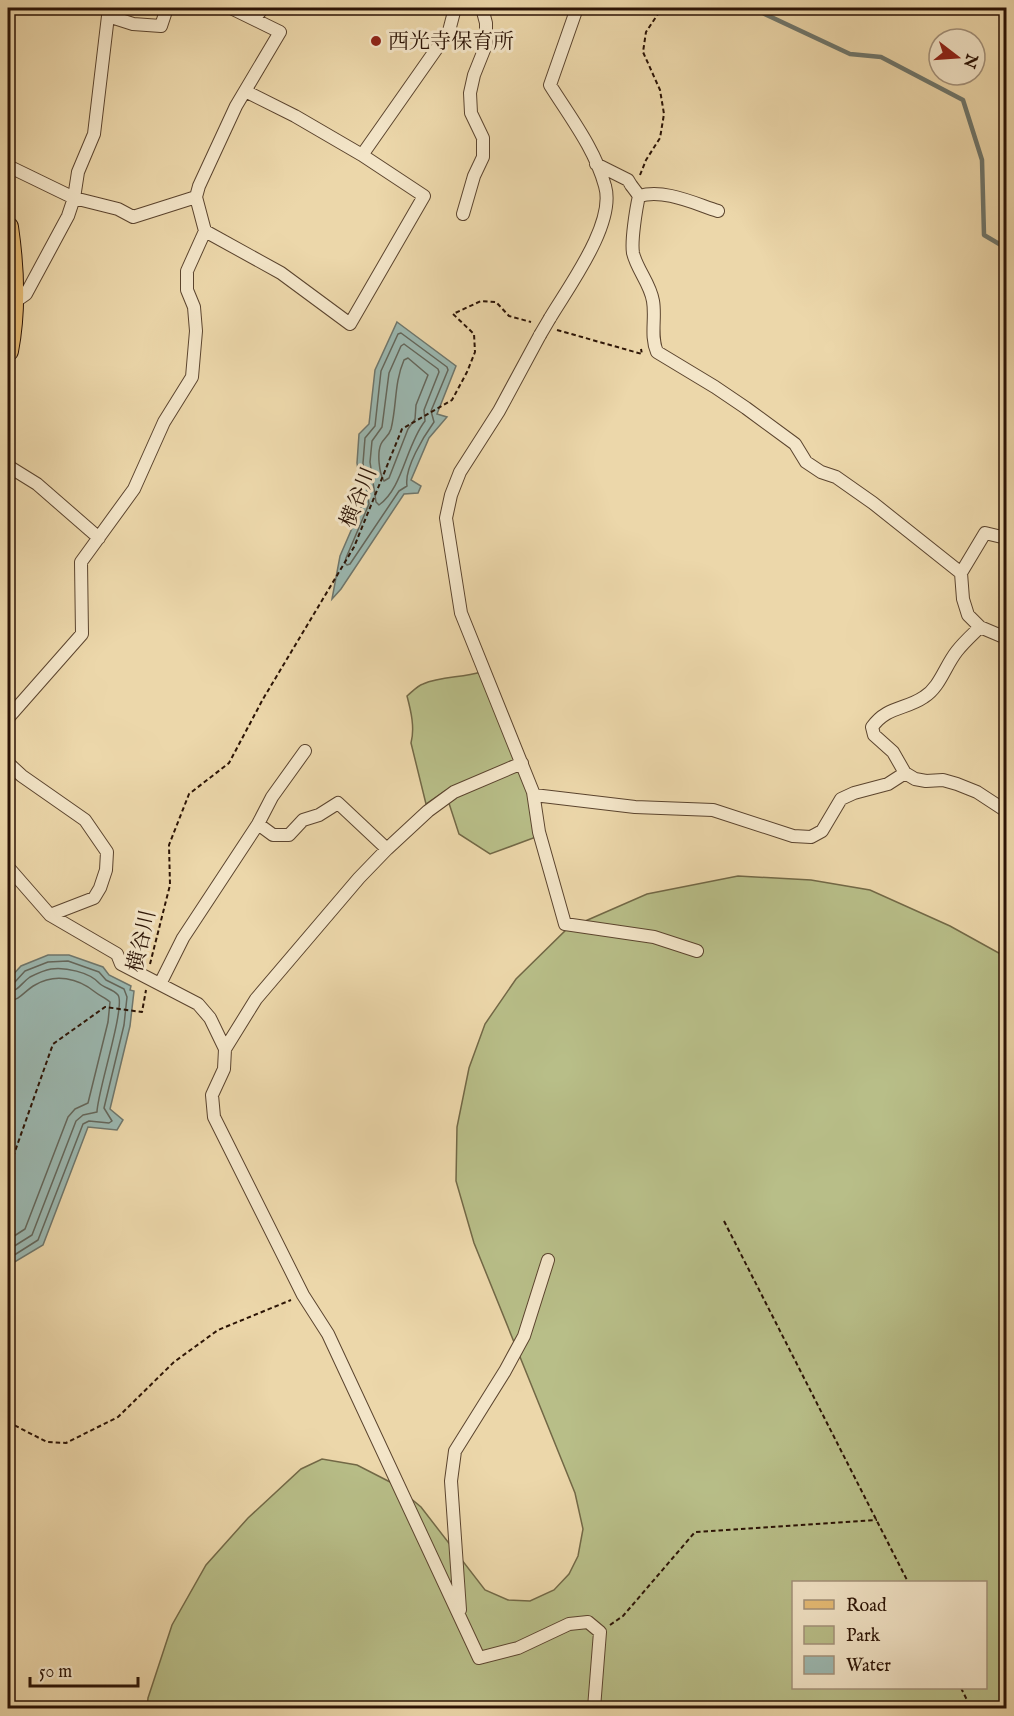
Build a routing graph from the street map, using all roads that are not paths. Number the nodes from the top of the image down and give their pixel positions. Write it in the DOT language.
graph roads {
  1 [pos="167,8"];
  2 [pos="231,8"];
  3 [pos="263,8"];
  4 [pos="455,8"];
  5 [pos="482,8"];
  6 [pos="577,8"];
  7 [pos="110,12"];
  8 [pos="254,19"];
  9 [pos="245,91"];
  10 [pos="362,155"];
  11 [pos="596,164"];
  12 [pos="8,166"];
  13 [pos="636,189"];
  14 [pos="196,197"];
  15 [pos="74,198"];
  16 [pos="718,210"];
  17 [pos="463,214"];
  18 [pos="8,227"];
  19 [pos="204,231"];
  20 [pos="13,303"];
  21 [pos="8,351"];
  22 [pos="8,466"];
  23 [pos="99,538"];
  24 [pos="1006,538"];
  25 [pos="961,573"];
  26 [pos="980,627"];
  27 [pos="1006,638"];
  28 [pos="8,718"];
  29 [pos="304,751"];
  30 [pos="8,763"];
  31 [pos="522,763"];
  32 [pos="905,773"];
  33 [pos="534,795"];
  34 [pos="1006,811"];
  35 [pos="258,824"];
  36 [pos="387,849"];
  37 [pos="8,867"];
  38 [pos="50,915"];
  39 [pos="697,951"];
  40 [pos="160,984"];
  41 [pos="225,1049"];
  42 [pos="548,1260"];
  43 [pos="461,1620"];
  44 [pos="594,1708"];
  1 -- 7 [label="street"];
  2 -- 8 [label="street"];
  3 -- 8 [label="street"];
  4 -- 10 [label="street"];
  5 -- 17 [label="street"];
  6 -- 11 [label="street"];
  7 -- 15 [label="street"];
  8 -- 9 [label="street"];
  9 -- 10 [label="street"];
  9 -- 14 [label="street"];
  10 -- 19 [label="street"];
  11 -- 13 [label="street"];
  11 -- 31 [label="street, bridge"];
  12 -- 15 [label="street"];
  13 -- 16 [label="street"];
  13 -- 25 [label="street"];
  14 -- 15 [label="street"];
  14 -- 19 [label="street"];
  15 -- 20 [label="street"];
  18 -- 20 [label="main road"];
  19 -- 23 [label="street"];
  20 -- 21 [label="main road"];
  22 -- 23 [label="street"];
  23 -- 28 [label="street"];
  24 -- 25 [label="street"];
  25 -- 26 [label="street"];
  26 -- 27 [label="street"];
  26 -- 32 [label="street"];
  29 -- 35 [label="street"];
  30 -- 38 [label="street"];
  31 -- 33 [label="street"];
  31 -- 36 [label="street"];
  32 -- 33 [label="street"];
  32 -- 34 [label="street"];
  33 -- 39 [label="street"];
  35 -- 36 [label="street"];
  35 -- 40 [label="street"];
  36 -- 41 [label="street"];
  37 -- 38 [label="street"];
  38 -- 40 [label="street"];
  40 -- 41 [label="street"];
  41 -- 43 [label="street"];
  42 -- 43 [label="street"];
  43 -- 44 [label="street"];
}
